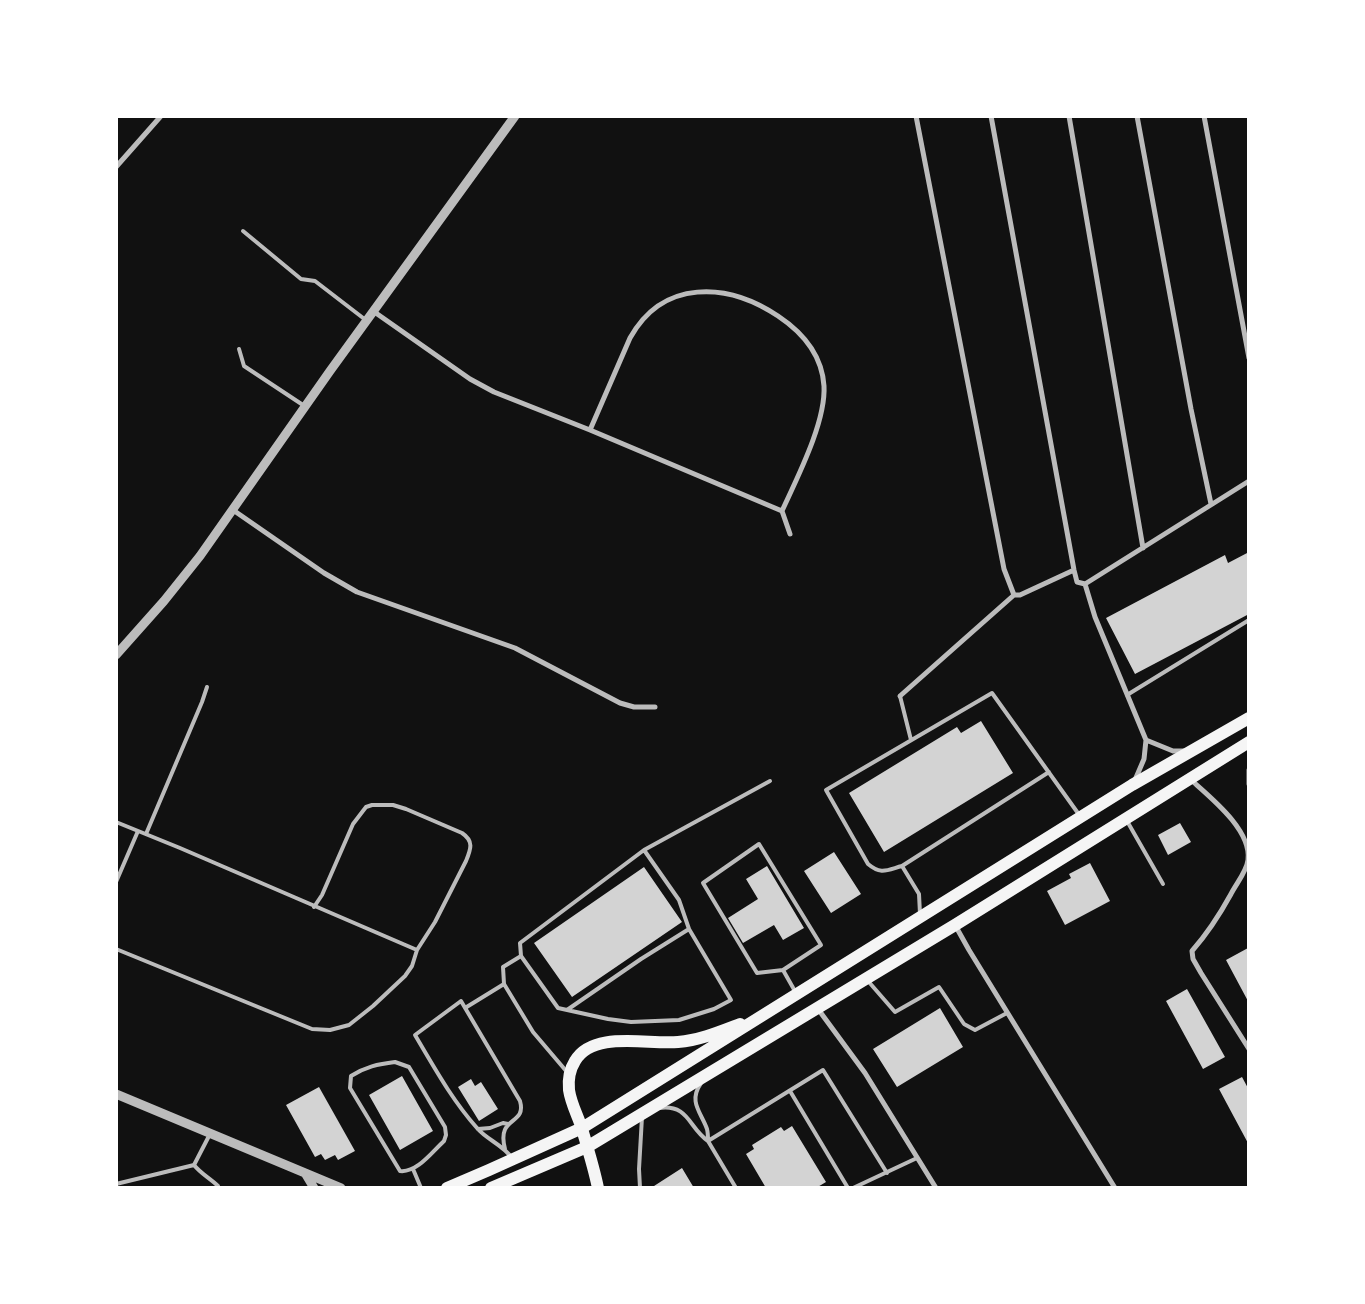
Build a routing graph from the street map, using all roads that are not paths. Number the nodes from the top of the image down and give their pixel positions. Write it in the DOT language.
graph roads {
  1 [pos="161,116"];
  2 [pos="515,116"];
  3 [pos="916,116"];
  4 [pos="990,116"];
  5 [pos="1069,116"];
  6 [pos="1137,116"];
  7 [pos="1204,116"];
  8 [pos="116,167"];
  9 [pos="243,231"];
  10 [pos="374,311"];
  11 [pos="367,320"];
  12 [pos="239,349"];
  13 [pos="1249,358"];
  14 [pos="306,407"];
  15 [pos="590,430"];
  16 [pos="1249,481"];
  17 [pos="1211,504"];
  18 [pos="233,510"];
  19 [pos="782,511"];
  20 [pos="790,534"];
  21 [pos="1143,548"];
  22 [pos="1074,570"];
  23 [pos="1085,584"];
  24 [pos="1014,594"];
  25 [pos="1249,620"];
  26 [pos="116,655"];
  27 [pos="207,687"];
  28 [pos="1127,695"];
  29 [pos="900,696"];
  30 [pos="655,707"];
  31 [pos="1249,718"];
  32 [pos="911,740"];
  33 [pos="1146,740"];
  34 [pos="1249,742"];
  35 [pos="1193,751"];
  36 [pos="1249,770"];
  37 [pos="1049,772"];
  38 [pos="1190,779"];
  39 [pos="770,781"];
  40 [pos="1249,784"];
  41 [pos="1132,786"];
  42 [pos="1082,817"];
  43 [pos="1126,819"];
  44 [pos="116,822"];
  45 [pos="138,831"];
  46 [pos="146,834"];
  47 [pos="644,850"];
  48 [pos="1249,863"];
  49 [pos="902,866"];
  50 [pos="116,882"];
  51 [pos="1164,884"];
  52 [pos="314,907"];
  53 [pos="920,918"];
  54 [pos="955,925"];
  55 [pos="689,929"];
  56 [pos="116,949"];
  57 [pos="417,950"];
  58 [pos="521,956"];
  59 [pos="783,970"];
  60 [pos="866,979"];
  61 [pos="504,984"];
  62 [pos="797,995"];
  63 [pos="465,1008"];
  64 [pos="774,1009"];
  65 [pos="818,1009"];
  66 [pos="567,1010"];
  67 [pos="1007,1013"];
  68 [pos="1249,1049"];
  69 [pos="570,1074"];
  70 [pos="707,1076"];
  71 [pos="790,1091"];
  72 [pos="116,1094"];
  73 [pos="646,1112"];
  74 [pos="508,1124"];
  75 [pos="582,1128"];
  76 [pos="478,1129"];
  77 [pos="210,1134"];
  78 [pos="708,1141"];
  79 [pos="587,1147"];
  80 [pos="505,1149"];
  81 [pos="917,1158"];
  82 [pos="513,1160"];
  83 [pos="194,1165"];
  84 [pos="413,1169"];
  85 [pos="305,1173"];
  86 [pos="887,1173"];
  87 [pos="116,1184"];
  88 [pos="218,1188"];
  89 [pos="314,1188"];
  90 [pos="341,1188"];
  91 [pos="421,1188"];
  92 [pos="446,1188"];
  93 [pos="491,1188"];
  94 [pos="598,1188"];
  95 [pos="640,1188"];
  96 [pos="736,1188"];
  97 [pos="848,1188"];
  98 [pos="853,1188"];
  99 [pos="936,1188"];
  100 [pos="1115,1188"];
  1 -- 8 [label="street"];
  2 -- 10 [label="street"];
  3 -- 24 [label="street"];
  4 -- 22 [label="street"];
  5 -- 21 [label="street"];
  6 -- 17 [label="street"];
  7 -- 13 [label="street"];
  9 -- 11 [label="lane"];
  10 -- 11 [label="street"];
  10 -- 15 [label="street"];
  11 -- 14 [label="street"];
  12 -- 14 [label="lane"];
  14 -- 18 [label="street"];
  15 -- 19 [label="street"];
  15 -- 19 [label="street"];
  16 -- 17 [label="street"];
  17 -- 21 [label="street"];
  18 -- 26 [label="street"];
  18 -- 30 [label="street"];
  19 -- 20 [label="street"];
  21 -- 23 [label="street"];
  22 -- 23 [label="street"];
  22 -- 24 [label="street"];
  23 -- 28 [label="street"];
  24 -- 29 [label="street"];
  25 -- 28 [label="lane"];
  27 -- 46 [label="lane"];
  28 -- 33 [label="street"];
  29 -- 32 [label="lane"];
  31 -- 35 [label="main road"];
  32 -- 37 [label="lane"];
  32 -- 49 [label="lane"];
  33 -- 35 [label="street"];
  33 -- 41 [label="street"];
  34 -- 38 [label="main road"];
  35 -- 41 [label="main road"];
  36 -- 40 [label="street"];
  37 -- 42 [label="lane"];
  37 -- 49 [label="lane"];
  38 -- 43 [label="main road"];
  38 -- 48 [label="street"];
  39 -- 47 [label="lane"];
  41 -- 42 [label="main road"];
  42 -- 53 [label="main road"];
  43 -- 51 [label="lane"];
  43 -- 54 [label="main road"];
  44 -- 45 [label="lane"];
  45 -- 46 [label="lane"];
  45 -- 50 [label="lane"];
  46 -- 52 [label="lane"];
  47 -- 55 [label="lane"];
  47 -- 58 [label="lane"];
  48 -- 68 [label="street"];
  49 -- 53 [label="lane"];
  52 -- 57 [label="lane"];
  52 -- 57 [label="lane"];
  53 -- 62 [label="main road"];
  54 -- 60 [label="main road"];
  54 -- 67 [label="street"];
  55 -- 66 [label="lane"];
  55 -- 66 [label="lane"];
  56 -- 57 [label="lane"];
  58 -- 61 [label="lane"];
  58 -- 66 [label="lane"];
  59 -- 59 [label="lane"];
  59 -- 62 [label="lane"];
  60 -- 65 [label="main road"];
  60 -- 67 [label="lane"];
  61 -- 63 [label="lane"];
  61 -- 69 [label="lane"];
  62 -- 64 [label="main road"];
  63 -- 74 [label="lane"];
  63 -- 76 [label="lane"];
  64 -- 69 [label="main road"];
  64 -- 75 [label="main road"];
  65 -- 70 [label="main road"];
  65 -- 81 [label="street"];
  67 -- 100 [label="street"];
  69 -- 75 [label="main road"];
  70 -- 73 [label="main road"];
  70 -- 78 [label="lane"];
  71 -- 78 [label="lane"];
  71 -- 86 [label="lane"];
  71 -- 97 [label="lane"];
  72 -- 77 [label="street"];
  73 -- 78 [label="lane"];
  73 -- 79 [label="main road"];
  73 -- 95 [label="lane"];
  74 -- 76 [label="lane"];
  74 -- 80 [label="lane"];
  75 -- 79 [label="main road"];
  75 -- 82 [label="main road"];
  76 -- 80 [label="lane"];
  77 -- 83 [label="lane"];
  77 -- 85 [label="street"];
  78 -- 96 [label="lane"];
  79 -- 93 [label="main road"];
  79 -- 94 [label="main road"];
  80 -- 82 [label="lane"];
  81 -- 86 [label="lane"];
  81 -- 99 [label="street"];
  82 -- 92 [label="main road"];
  83 -- 87 [label="lane"];
  83 -- 88 [label="lane"];
  84 -- 84 [label="lane"];
  84 -- 91 [label="lane"];
  85 -- 89 [label="street"];
  85 -- 90 [label="street"];
  86 -- 98 [label="lane"];
}
